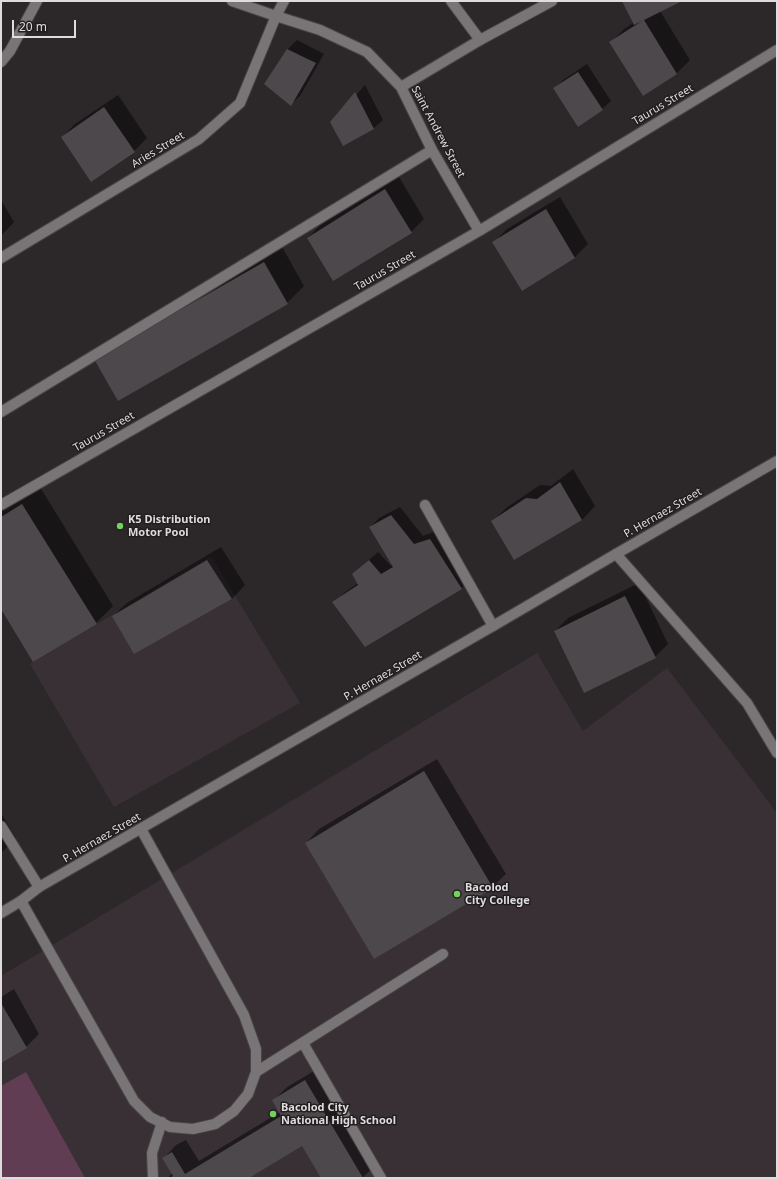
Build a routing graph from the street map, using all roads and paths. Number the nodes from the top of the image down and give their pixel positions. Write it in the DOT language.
graph roads {
  1 [pos="37,1"];
  2 [pos="232,1"];
  3 [pos="284,1"];
  4 [pos="451,1"];
  5 [pos="552,1"];
  6 [pos="276,16"];
  7 [pos="480,40"];
  8 [pos="777,50"];
  9 [pos="1,62"];
  10 [pos="401,87"];
  11 [pos="432,150"];
  12 [pos="479,231"];
  13 [pos="1,258"];
  14 [pos="1,412"];
  15 [pos="777,461"];
  16 [pos="1,505"];
  17 [pos="425,506"];
  18 [pos="616,554"];
  19 [pos="493,626"];
  20 [pos="777,753"];
  21 [pos="1,826"];
  22 [pos="141,829"];
  23 [pos="40,888"];
  24 [pos="21,901"];
  25 [pos="1,913"];
  26 [pos="442,954"];
  27 [pos="303,1043"];
  28 [pos="256,1072"];
  29 [pos="162,1122"];
  30 [pos="153,1178"];
  31 [pos="381,1178"];
  1 -- 9 [label="street"];
  2 -- 6 [label="street, Saint Andrew Street"];
  3 -- 6 [label="street, Aries Street"];
  4 -- 7 [label="street"];
  5 -- 7 [label="street"];
  6 -- 10 [label="street, Saint Andrew Street"];
  6 -- 13 [label="street, Aries Street"];
  7 -- 10 [label="street"];
  8 -- 12 [label="street, Taurus Street"];
  10 -- 11 [label="street, Saint Andrew Street"];
  11 -- 12 [label="street, Saint Andrew Street"];
  11 -- 14 [label="street"];
  12 -- 16 [label="street, Taurus Street"];
  15 -- 18 [label="street, P. Hernaez Street"];
  17 -- 19 [label="street"];
  18 -- 19 [label="street, P. Hernaez Street"];
  18 -- 20 [label="street"];
  19 -- 22 [label="street, P. Hernaez Street"];
  21 -- 23 [label="street"];
  22 -- 23 [label="street, P. Hernaez Street"];
  22 -- 28 [label="street"];
  23 -- 24 [label="street, P. Hernaez Street"];
  24 -- 25 [label="street, P. Hernaez Street"];
  24 -- 29 [label="street"];
  26 -- 27 [label="street"];
  27 -- 28 [label="street"];
  27 -- 31 [label="street"];
  28 -- 29 [label="street"];
  29 -- 30 [label="street"];
}
